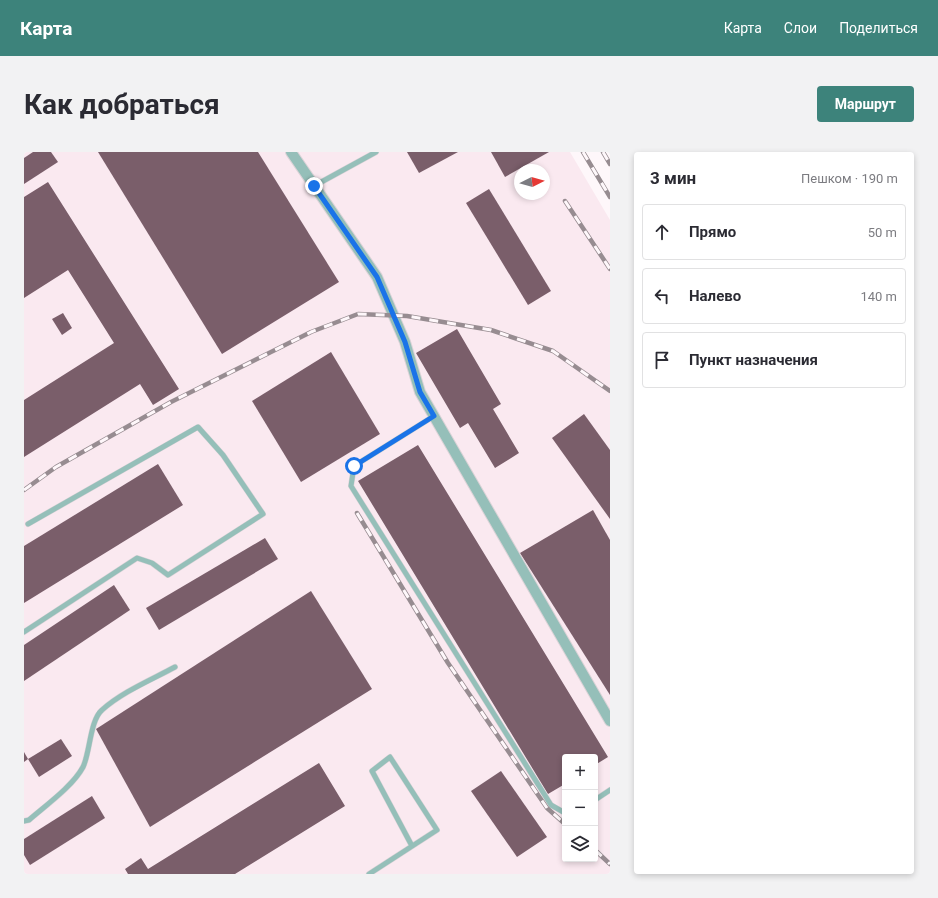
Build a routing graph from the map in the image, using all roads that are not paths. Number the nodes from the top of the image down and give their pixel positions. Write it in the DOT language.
graph roads {
  1 [pos="291,152"];
  2 [pos="376,152"];
  3 [pos="314,186"];
  4 [pos="434,416"];
  5 [pos="28,524"];
  6 [pos="24,632"];
  7 [pos="176,667"];
  8 [pos="610,721"];
  9 [pos="610,790"];
  10 [pos="598,798"];
  11 [pos="562,811"];
  12 [pos="24,821"];
  13 [pos="412,846"];
  14 [pos="369,874"];
  1 -- 3 [label="street"];
  2 -- 3 [label="lane"];
  3 -- 4 [label="street"];
  4 -- 8 [label="street"];
  4 -- 11 [label="lane"];
  5 -- 6 [label="lane"];
  7 -- 12 [label="lane"];
  9 -- 10 [label="lane"];
  13 -- 13 [label="lane"];
  13 -- 14 [label="lane"];
}
